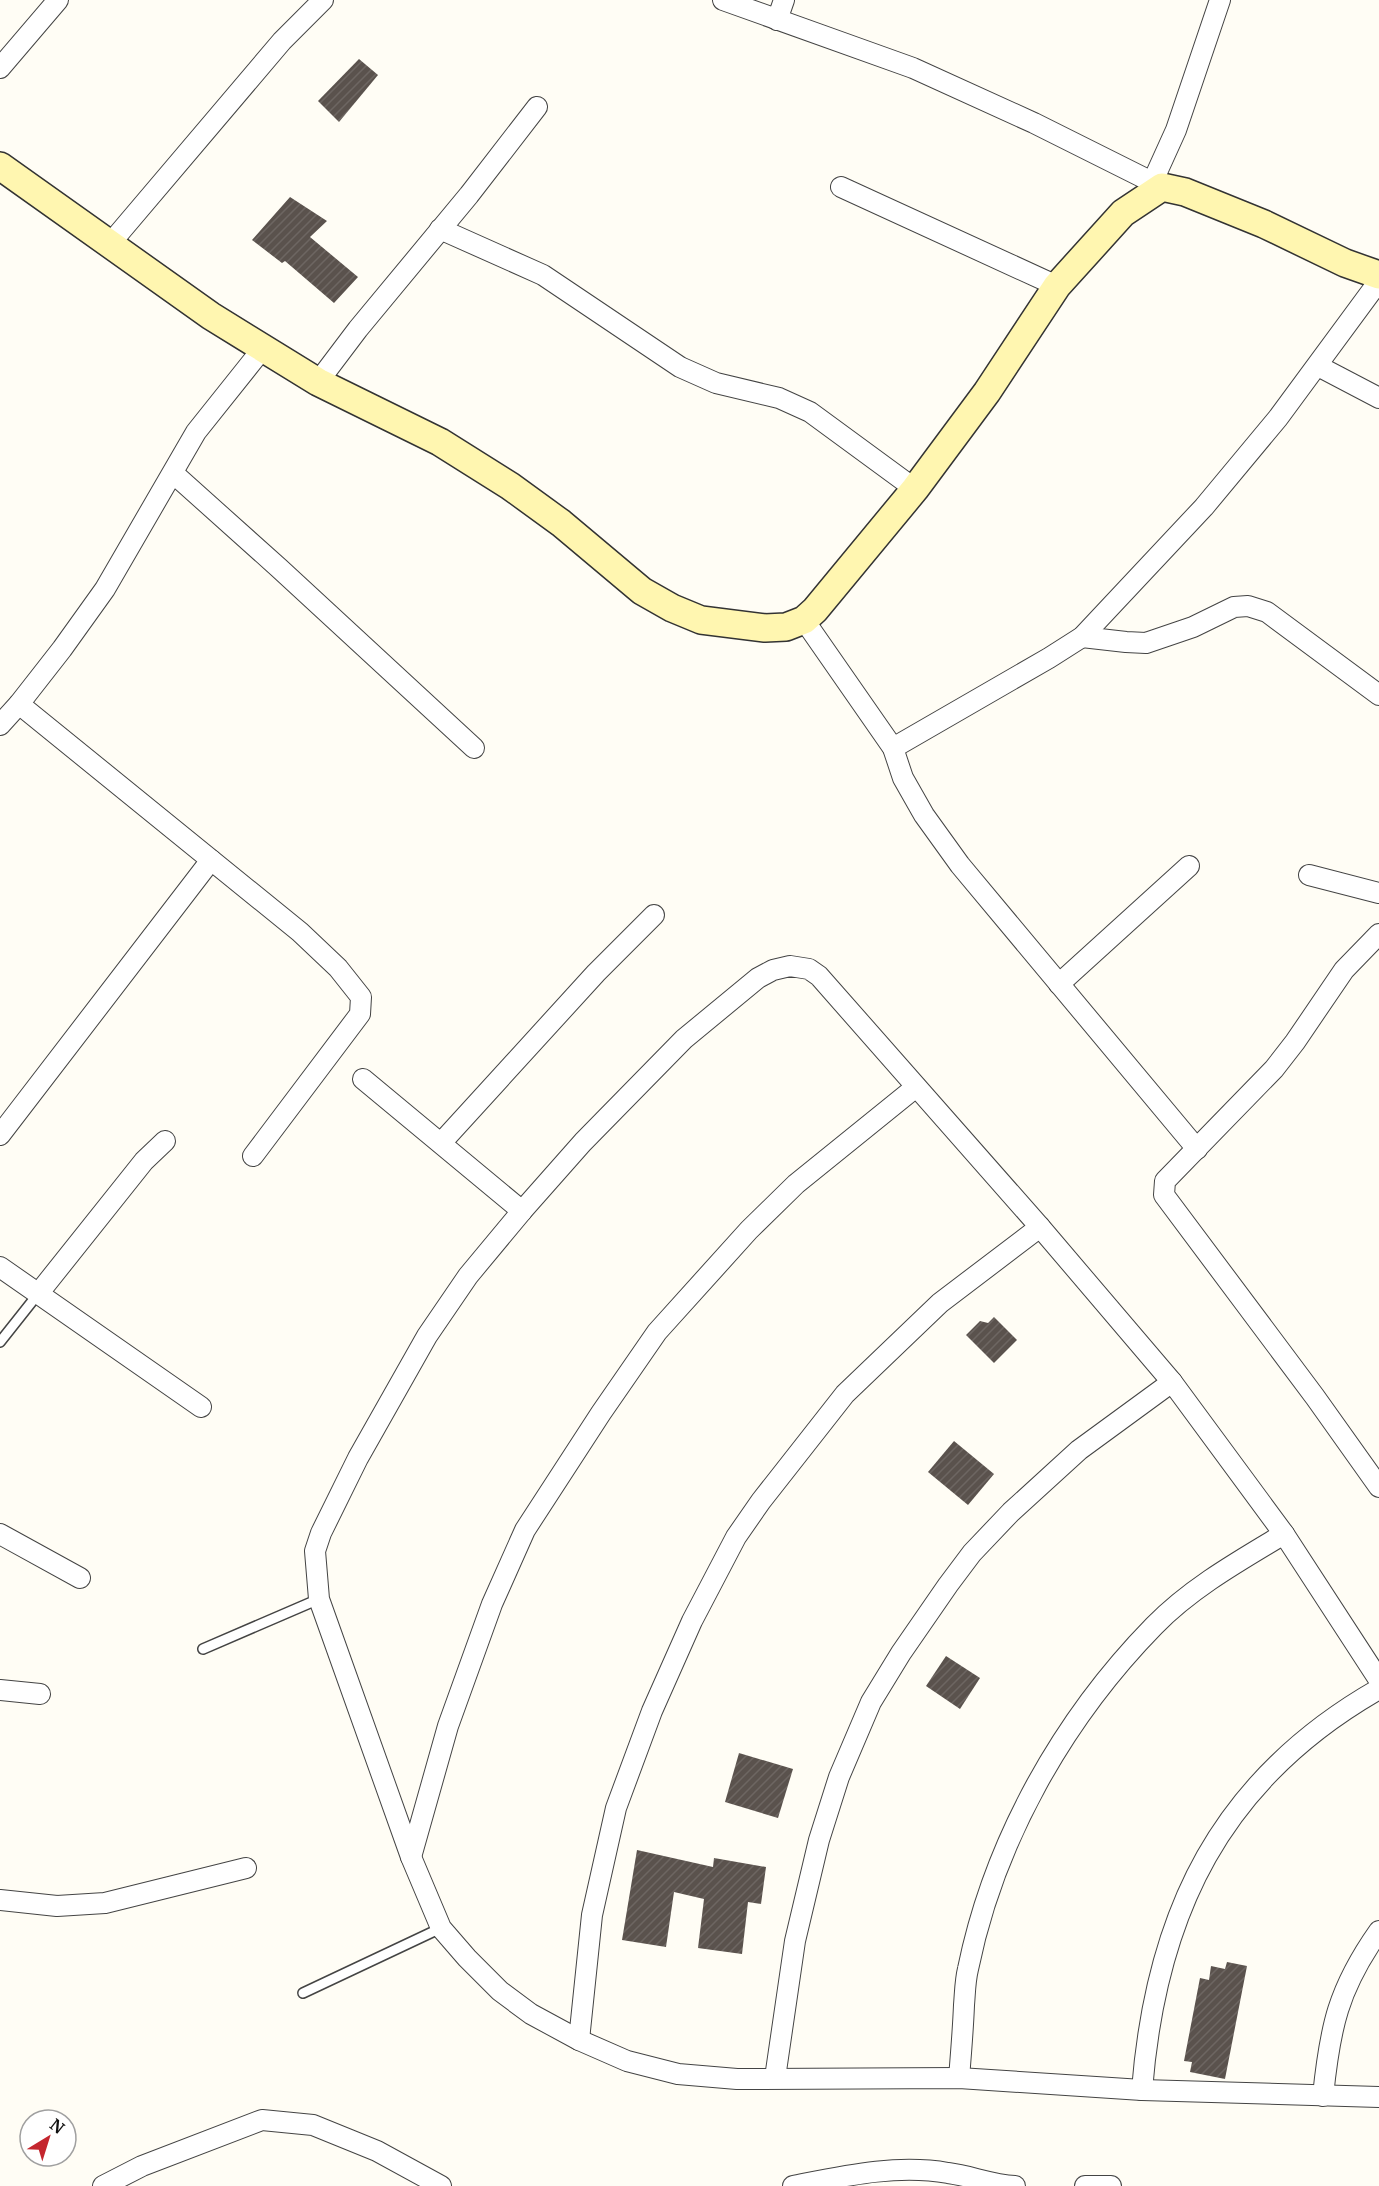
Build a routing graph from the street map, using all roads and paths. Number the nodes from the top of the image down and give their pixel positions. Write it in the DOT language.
graph roads {
  1 [pos="58,0"];
  2 [pos="323,0"];
  3 [pos="723,0"];
  4 [pos="784,0"];
  5 [pos="1220,0"];
  6 [pos="777,20"];
  7 [pos="0,68"];
  8 [pos="537,107"];
  9 [pos="0,166"];
  10 [pos="1157,185"];
  11 [pos="841,187"];
  12 [pos="440,229"];
  13 [pos="109,245"];
  14 [pos="1379,275"];
  15 [pos="1379,281"];
  16 [pos="1057,286"];
  17 [pos="263,348"];
  18 [pos="1318,366"];
  19 [pos="318,382"];
  20 [pos="1379,398"];
  21 [pos="173,473"];
  22 [pos="915,489"];
  23 [pos="804,620"];
  24 [pos="1082,637"];
  25 [pos="1379,695"];
  26 [pos="19,705"];
  27 [pos="0,725"];
  28 [pos="474,748"];
  29 [pos="893,748"];
  30 [pos="211,860"];
  31 [pos="1189,866"];
  32 [pos="1310,875"];
  33 [pos="1379,893"];
  34 [pos="654,915"];
  35 [pos="1379,934"];
  36 [pos="1059,984"];
  37 [pos="363,1079"];
  38 [pos="916,1087"];
  39 [pos="0,1135"];
  40 [pos="165,1141"];
  41 [pos="441,1143"];
  42 [pos="1197,1149"];
  43 [pos="253,1156"];
  44 [pos="522,1211"];
  45 [pos="1040,1227"];
  46 [pos="0,1267"];
  47 [pos="38,1294"];
  48 [pos="0,1342"];
  49 [pos="1172,1382"];
  50 [pos="201,1407"];
  51 [pos="1379,1487"];
  52 [pos="0,1534"];
  53 [pos="1284,1534"];
  54 [pos="80,1578"];
  55 [pos="319,1599"];
  56 [pos="203,1649"];
  57 [pos="1379,1680"];
  58 [pos="1379,1689"];
  59 [pos="0,1690"];
  60 [pos="40,1694"];
  61 [pos="411,1857"];
  62 [pos="246,1868"];
  63 [pos="0,1900"];
  64 [pos="441,1928"];
  65 [pos="1379,1931"];
  66 [pos="303,1994"];
  67 [pos="579,2040"];
  68 [pos="775,2078"];
  69 [pos="959,2078"];
  70 [pos="1142,2090"];
  71 [pos="1323,2096"];
  72 [pos="1379,2097"];
  73 [pos="103,2186"];
  74 [pos="441,2186"];
  75 [pos="793,2186"];
  76 [pos="1003,2186"];
  77 [pos="1084,2186"];
  78 [pos="1111,2186"];
  1 -- 7 [label="street"];
  2 -- 13 [label="street"];
  3 -- 6 [label="street"];
  4 -- 6 [label="street"];
  5 -- 10 [label="street"];
  6 -- 10 [label="street"];
  8 -- 12 [label="street"];
  9 -- 13 [label="street"];
  10 -- 14 [label="street"];
  10 -- 16 [label="street"];
  11 -- 16 [label="street"];
  12 -- 19 [label="street"];
  12 -- 22 [label="street"];
  13 -- 17 [label="street"];
  15 -- 18 [label="street"];
  16 -- 22 [label="street"];
  17 -- 19 [label="street"];
  17 -- 21 [label="street"];
  18 -- 20 [label="street"];
  18 -- 24 [label="street"];
  19 -- 23 [label="street"];
  21 -- 26 [label="street"];
  21 -- 28 [label="street"];
  22 -- 23 [label="street"];
  23 -- 29 [label="street"];
  24 -- 25 [label="street"];
  24 -- 29 [label="street"];
  26 -- 27 [label="street"];
  26 -- 30 [label="street"];
  29 -- 36 [label="street"];
  30 -- 39 [label="street"];
  30 -- 43 [label="street"];
  31 -- 36 [label="street"];
  32 -- 33 [label="street"];
  34 -- 41 [label="street"];
  35 -- 42 [label="street"];
  36 -- 42 [label="street"];
  37 -- 41 [label="street"];
  38 -- 44 [label="street"];
  38 -- 45 [label="street"];
  38 -- 61 [label="street"];
  40 -- 47 [label="street"];
  41 -- 44 [label="street"];
  42 -- 51 [label="street"];
  44 -- 55 [label="street"];
  45 -- 49 [label="street"];
  45 -- 67 [label="street"];
  46 -- 47 [label="street"];
  47 -- 48 [label="lane"];
  47 -- 50 [label="street"];
  49 -- 53 [label="street"];
  49 -- 68 [label="street"];
  52 -- 54 [label="street"];
  53 -- 57 [label="street"];
  53 -- 69 [label="street"];
  55 -- 56 [label="lane"];
  55 -- 61 [label="street"];
  58 -- 70 [label="street"];
  59 -- 60 [label="street"];
  61 -- 64 [label="street"];
  62 -- 63 [label="street"];
  64 -- 66 [label="lane"];
  64 -- 67 [label="street"];
  65 -- 71 [label="street"];
  67 -- 68 [label="street"];
  68 -- 69 [label="street"];
  69 -- 70 [label="street"];
  70 -- 71 [label="street"];
  71 -- 72 [label="street"];
  73 -- 74 [label="street"];
  75 -- 76 [label="street"];
  77 -- 78 [label="street"];
}
